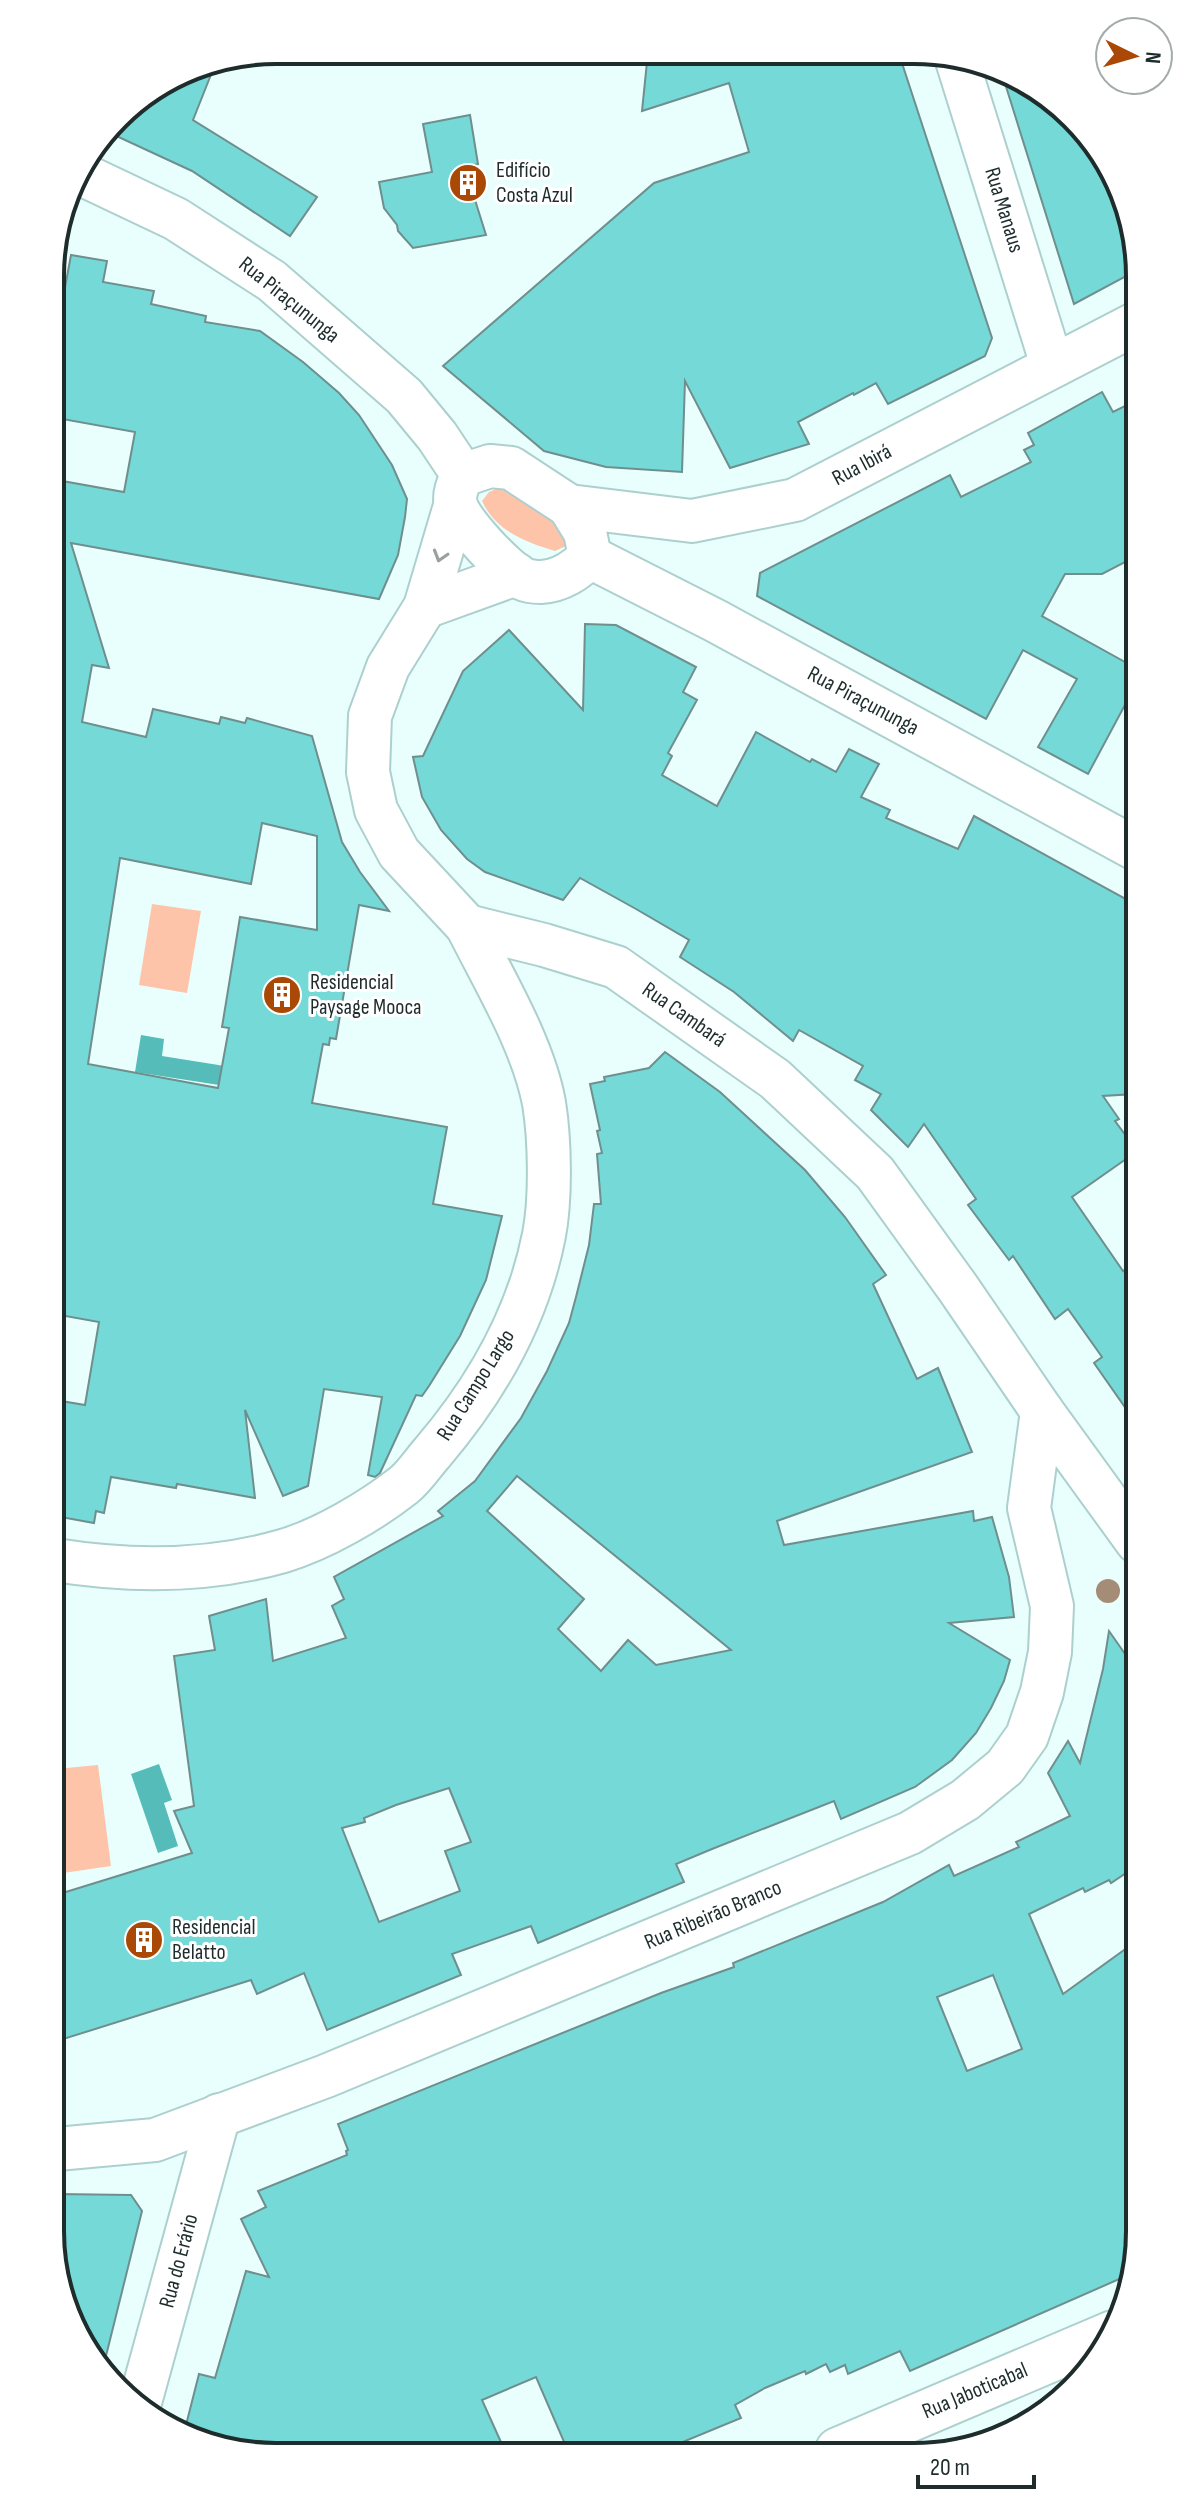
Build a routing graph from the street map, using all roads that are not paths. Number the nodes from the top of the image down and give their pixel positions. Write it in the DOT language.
graph roads {
  1 [pos="960,69"];
  2 [pos="88,177"];
  3 [pos="1126,328"];
  4 [pos="1052,365"];
  5 [pos="459,490"];
  6 [pos="569,506"];
  7 [pos="590,557"];
  8 [pos="516,574"];
  9 [pos="425,607"];
  10 [pos="1126,844"];
  11 [pos="467,926"];
  12 [pos="1042,1411"];
  13 [pos="1126,1527"];
  14 [pos="64,1561"];
  15 [pos="219,2115"];
  16 [pos="64,2148"];
  17 [pos="1096,2340"];
  18 [pos="142,2395"];
  19 [pos="854,2443"];
  1 -- 4 [label="street, Rua Manaus"];
  2 -- 5 [label="street, Rua Piraçununga"];
  3 -- 4 [label="street, Rua Ibirá"];
  4 -- 6 [label="street, Rua Ibirá"];
  5 -- 6 [label="street"];
  5 -- 8 [label="street"];
  5 -- 9 [label="street, one-way"];
  6 -- 7 [label="street"];
  7 -- 8 [label="street"];
  7 -- 10 [label="street, Rua Piraçununga"];
  8 -- 9 [label="street"];
  9 -- 11 [label="street"];
  11 -- 12 [label="street, Rua Cambará"];
  11 -- 14 [label="street, Rua Campo Largo"];
  12 -- 13 [label="street, Rua Cambará"];
  12 -- 15 [label="street, Rua Ribeirão Branco"];
  15 -- 16 [label="street, Rua Ribeirão Branco"];
  15 -- 18 [label="street, Rua do Erário"];
  17 -- 19 [label="street, Rua Jaboticabal"];
}
